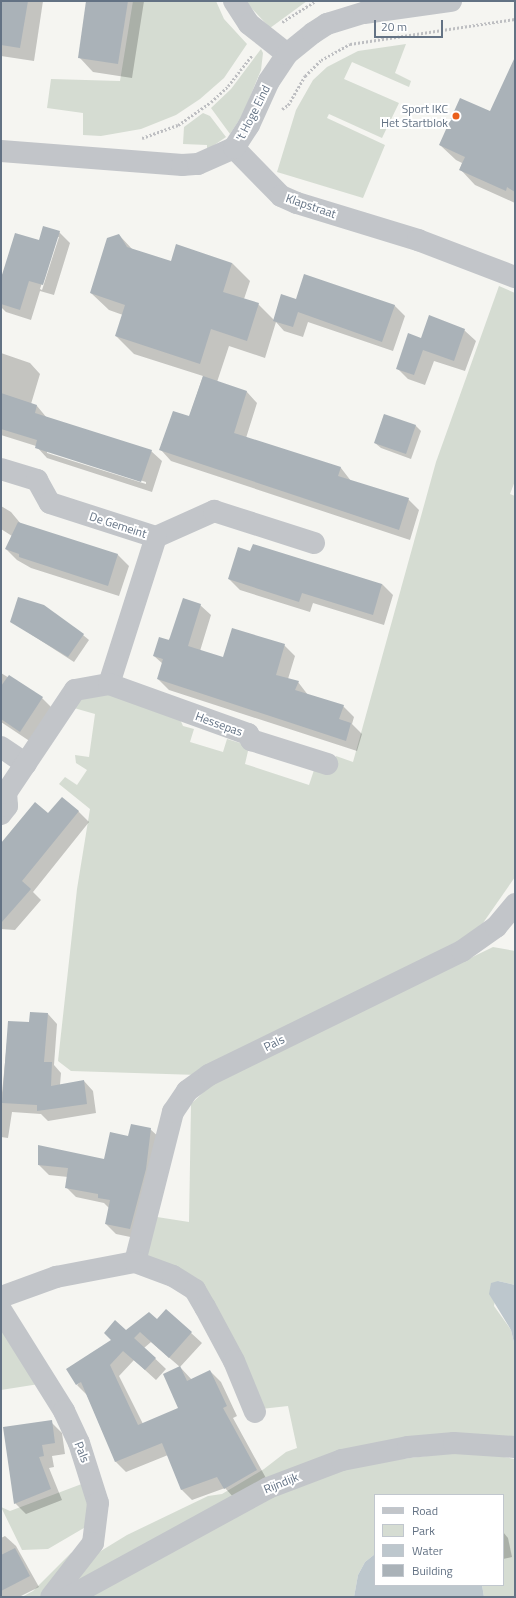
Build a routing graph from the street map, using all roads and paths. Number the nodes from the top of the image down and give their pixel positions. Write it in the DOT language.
graph roads {
  1 [pos="234,1"];
  2 [pos="315,1"];
  3 [pos="451,1"];
  4 [pos="515,19"];
  5 [pos="266,37"];
  6 [pos="287,54"];
  7 [pos="276,112"];
  8 [pos="136,139"];
  9 [pos="234,148"];
  10 [pos="1,152"];
  11 [pos="515,277"];
  12 [pos="1,468"];
  13 [pos="156,537"];
  14 [pos="314,542"];
  15 [pos="109,684"];
  16 [pos="1,747"];
  17 [pos="26,764"];
  18 [pos="328,764"];
  19 [pos="1,814"];
  20 [pos="515,904"];
  21 [pos="135,1262"];
  22 [pos="1,1297"];
  23 [pos="1,1310"];
  24 [pos="256,1412"];
  25 [pos="515,1447"];
  26 [pos="51,1597"];
  27 [pos="69,1597"];
  1 -- 5 [label="street"];
  2 -- 5 [label="path"];
  3 -- 6 [label="street, 't Hoge Eind"];
  4 -- 7 [label="path, 't Hoge Eind"];
  5 -- 6 [label="street"];
  5 -- 8 [label="path"];
  6 -- 9 [label="street, 't Hoge Eind"];
  9 -- 10 [label="street"];
  9 -- 11 [label="street, Klapstraat"];
  12 -- 13 [label="street, De Gemeint"];
  13 -- 14 [label="street, De Gemeint"];
  13 -- 15 [label="street"];
  15 -- 17 [label="street, Hessepas"];
  15 -- 18 [label="street, Hessepas"];
  16 -- 17 [label="street"];
  17 -- 19 [label="street, Hessepas"];
  20 -- 21 [label="street, Pals"];
  21 -- 22 [label="street"];
  21 -- 24 [label="street"];
  23 -- 26 [label="street, Pals"];
  25 -- 27 [label="street, Rijndijk"];
}
